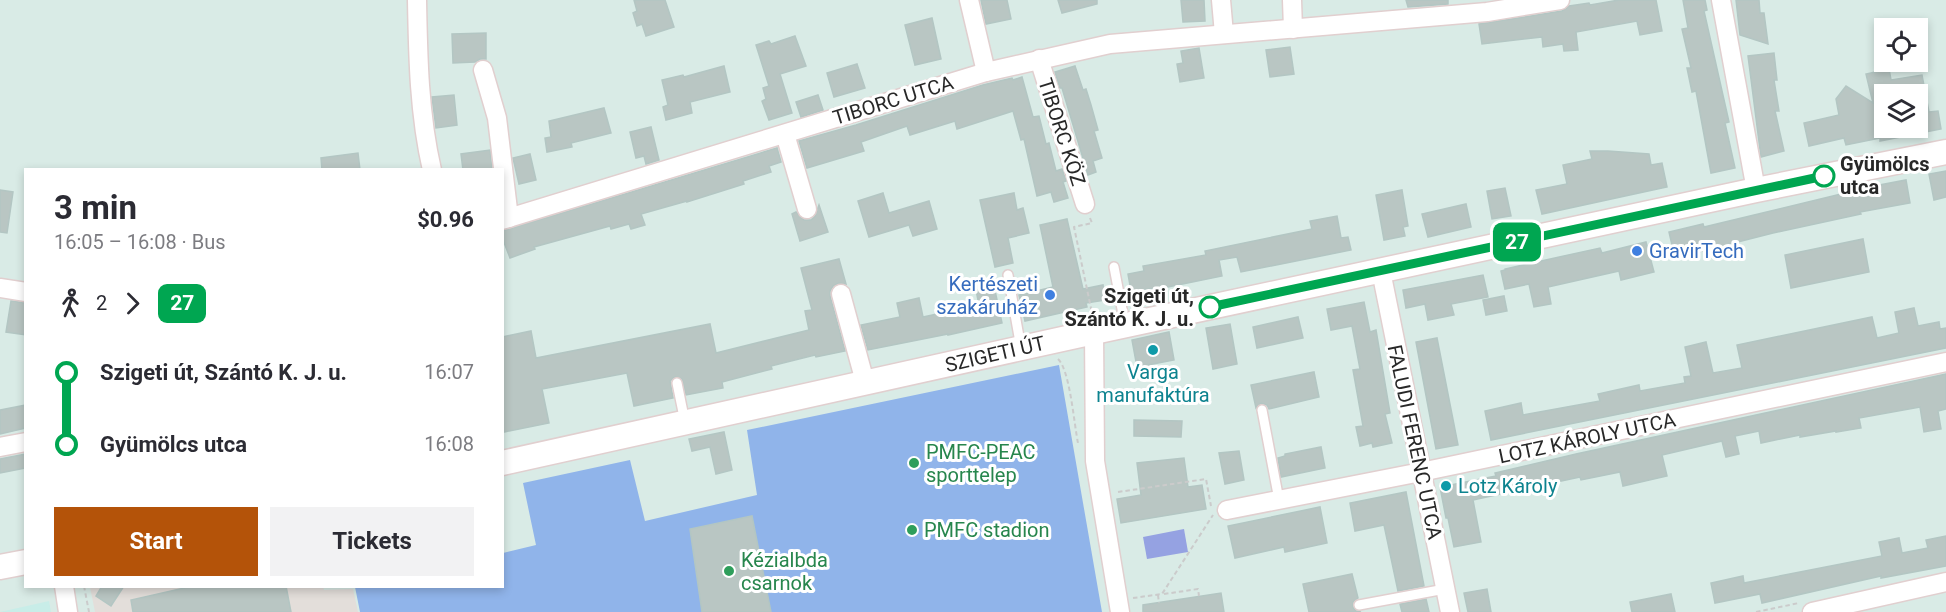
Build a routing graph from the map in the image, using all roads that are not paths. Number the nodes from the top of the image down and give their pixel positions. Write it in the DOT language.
graph roads {
  1 [pos="417,0"];
  2 [pos="969,0"];
  3 [pos="1221,0"];
  4 [pos="1292,0"];
  5 [pos="1560,0"];
  6 [pos="1721,0"];
  7 [pos="1293,29"];
  8 [pos="1224,34"];
  9 [pos="1039,59"];
  10 [pos="483,70"];
  11 [pos="986,72"];
  12 [pos="785,134"];
  13 [pos="1946,152"];
  14 [pos="432,168"];
  15 [pos="501,168"];
  16 [pos="1756,190"];
  17 [pos="504,197"];
  18 [pos="1086,204"];
  19 [pos="807,209"];
  20 [pos="506,219"];
  21 [pos="1114,267"];
  22 [pos="1381,272"];
  23 [pos="1008,275"];
  24 [pos="0,288"];
  25 [pos="24,292"];
  26 [pos="841,294"];
  27 [pos="1125,325"];
  28 [pos="1094,332"];
  29 [pos="1021,348"];
  30 [pos="1946,362"];
  31 [pos="865,382"];
  32 [pos="677,383"];
  33 [pos="1262,410"];
  34 [pos="685,422"];
  35 [pos="24,442"];
  36 [pos="0,447"];
  37 [pos="504,463"];
  38 [pos="1421,472"];
  39 [pos="1279,500"];
  40 [pos="1220,513"];
  41 [pos="24,562"];
  42 [pos="0,567"];
  43 [pos="1946,582"];
  44 [pos="64,588"];
  45 [pos="1445,589"];
  46 [pos="1359,605"];
  47 [pos="1119,606"];
  48 [pos="1855,607"];
  49 [pos="68,612"];
  50 [pos="1450,612"];
  51 [pos="1812,612"];
  1 -- 14 [label="street"];
  2 -- 11 [label="street"];
  3 -- 8 [label="street"];
  4 -- 7 [label="street"];
  5 -- 7 [label="street, TIBORC UTCA"];
  6 -- 16 [label="street"];
  7 -- 8 [label="street, TIBORC UTCA"];
  8 -- 9 [label="street, TIBORC UTCA"];
  9 -- 11 [label="street, TIBORC UTCA"];
  9 -- 18 [label="street, TIBORC KÖZ"];
  10 -- 15 [label="street"];
  11 -- 12 [label="street, TIBORC UTCA"];
  12 -- 19 [label="street"];
  12 -- 20 [label="street, TIBORC UTCA"];
  13 -- 16 [label="street, SZIGETI ÚT"];
  16 -- 22 [label="street, SZIGETI ÚT"];
  17 -- 20 [label="street"];
  21 -- 27 [label="lane"];
  22 -- 27 [label="street, SZIGETI ÚT"];
  22 -- 38 [label="street, FALUDI FERENC UTCA"];
  23 -- 29 [label="lane"];
  24 -- 25 [label="street"];
  26 -- 31 [label="street"];
  27 -- 28 [label="street, SZIGETI ÚT"];
  28 -- 29 [label="street, SZIGETI ÚT"];
  28 -- 47 [label="street"];
  29 -- 31 [label="street, SZIGETI ÚT"];
  30 -- 38 [label="street, LOTZ KÁROLY UTCA"];
  31 -- 34 [label="street, SZIGETI ÚT"];
  32 -- 34 [label="lane"];
  33 -- 39 [label="lane"];
  34 -- 37 [label="street, SZIGETI ÚT"];
  35 -- 36 [label="street"];
  38 -- 39 [label="street, LOTZ KÁROLY UTCA"];
  38 -- 45 [label="street, FALUDI FERENC UTCA"];
  39 -- 40 [label="street, LOTZ KÁROLY UTCA"];
  41 -- 42 [label="street"];
  43 -- 48 [label="street"];
  44 -- 49 [label="street"];
  45 -- 46 [label="lane"];
  45 -- 50 [label="street, FALUDI FERENC UTCA"];
  48 -- 51 [label="street"];
}
